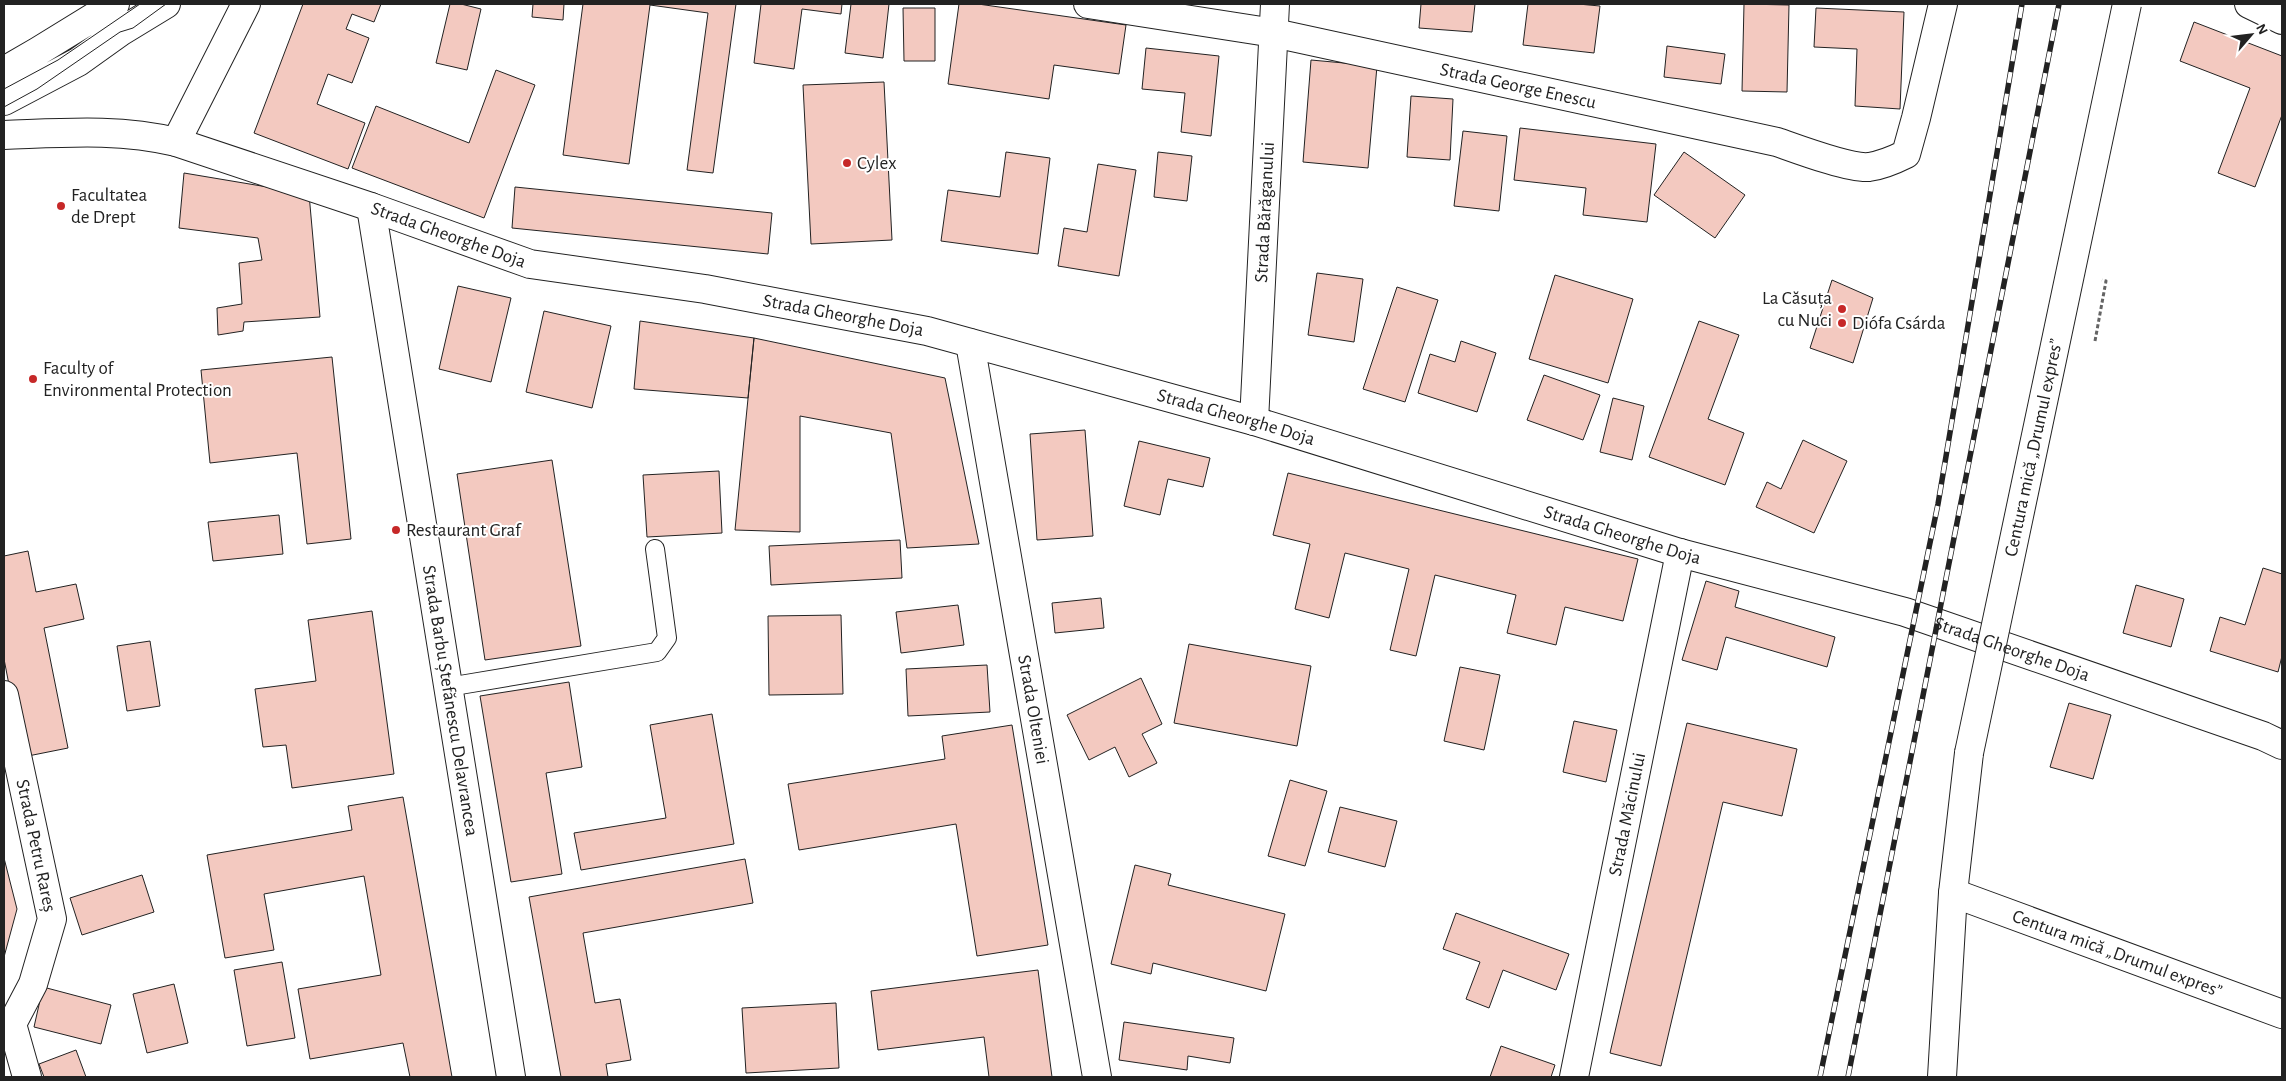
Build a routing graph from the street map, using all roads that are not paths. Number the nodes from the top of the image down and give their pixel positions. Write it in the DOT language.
graph roads {
  1 [pos="115,4"];
  2 [pos="166,4"];
  3 [pos="246,4"];
  4 [pos="1088,4"];
  5 [pos="1275,4"];
  6 [pos="1943,4"];
  7 [pos="2127,4"];
  8 [pos="2249,4"];
  9 [pos="2282,20"];
  10 [pos="1274,33"];
  11 [pos="4,71"];
  12 [pos="4,101"];
  13 [pos="4,135"];
  14 [pos="176,142"];
  15 [pos="371,206"];
  16 [pos="970,343"];
  17 [pos="1254,421"];
  18 [pos="655,549"];
  19 [pos="1680,553"];
  20 [pos="448,686"];
  21 [pos="4,694"];
  22 [pos="2282,745"];
  23 [pos="1952,893"];
  24 [pos="2282,1014"];
  25 [pos="8,1025"];
  26 [pos="27,1077"];
  27 [pos="511,1077"];
  28 [pos="1097,1077"];
  29 [pos="1574,1077"];
  30 [pos="1942,1077"];
  1 -- 11 [label="street"];
  2 -- 12 [label="street"];
  3 -- 14 [label="street"];
  4 -- 10 [label="street, Strada George Enescu"];
  5 -- 10 [label="street, Strada Bărăganului"];
  6 -- 10 [label="street, Strada George Enescu"];
  7 -- 23 [label="street, Centura mică „Drumul expres”, bridge"];
  8 -- 9 [label="street"];
  10 -- 17 [label="street, Strada Bărăganului"];
  13 -- 14 [label="street, Strada Gheorghe Doja"];
  14 -- 15 [label="street, Strada Gheorghe Doja"];
  15 -- 16 [label="street, Strada Gheorghe Doja"];
  15 -- 20 [label="street, Strada Barbu Ștefănescu Delavrancea"];
  16 -- 17 [label="street, Strada Gheorghe Doja"];
  16 -- 28 [label="street, Strada Olteniei"];
  17 -- 19 [label="street, Strada Gheorghe Doja"];
  18 -- 20 [label="lane"];
  19 -- 22 [label="street, Strada Gheorghe Doja"];
  19 -- 29 [label="street, Strada Măcinului"];
  20 -- 27 [label="street, Strada Barbu Ștefănescu Delavrancea"];
  21 -- 25 [label="street, Strada Petru Rareș"];
  23 -- 24 [label="street, Centura mică „Drumul expres”"];
  23 -- 30 [label="street, Centura mică „Drumul expres”"];
  25 -- 26 [label="street, Strada Petru Rareș"];
}
